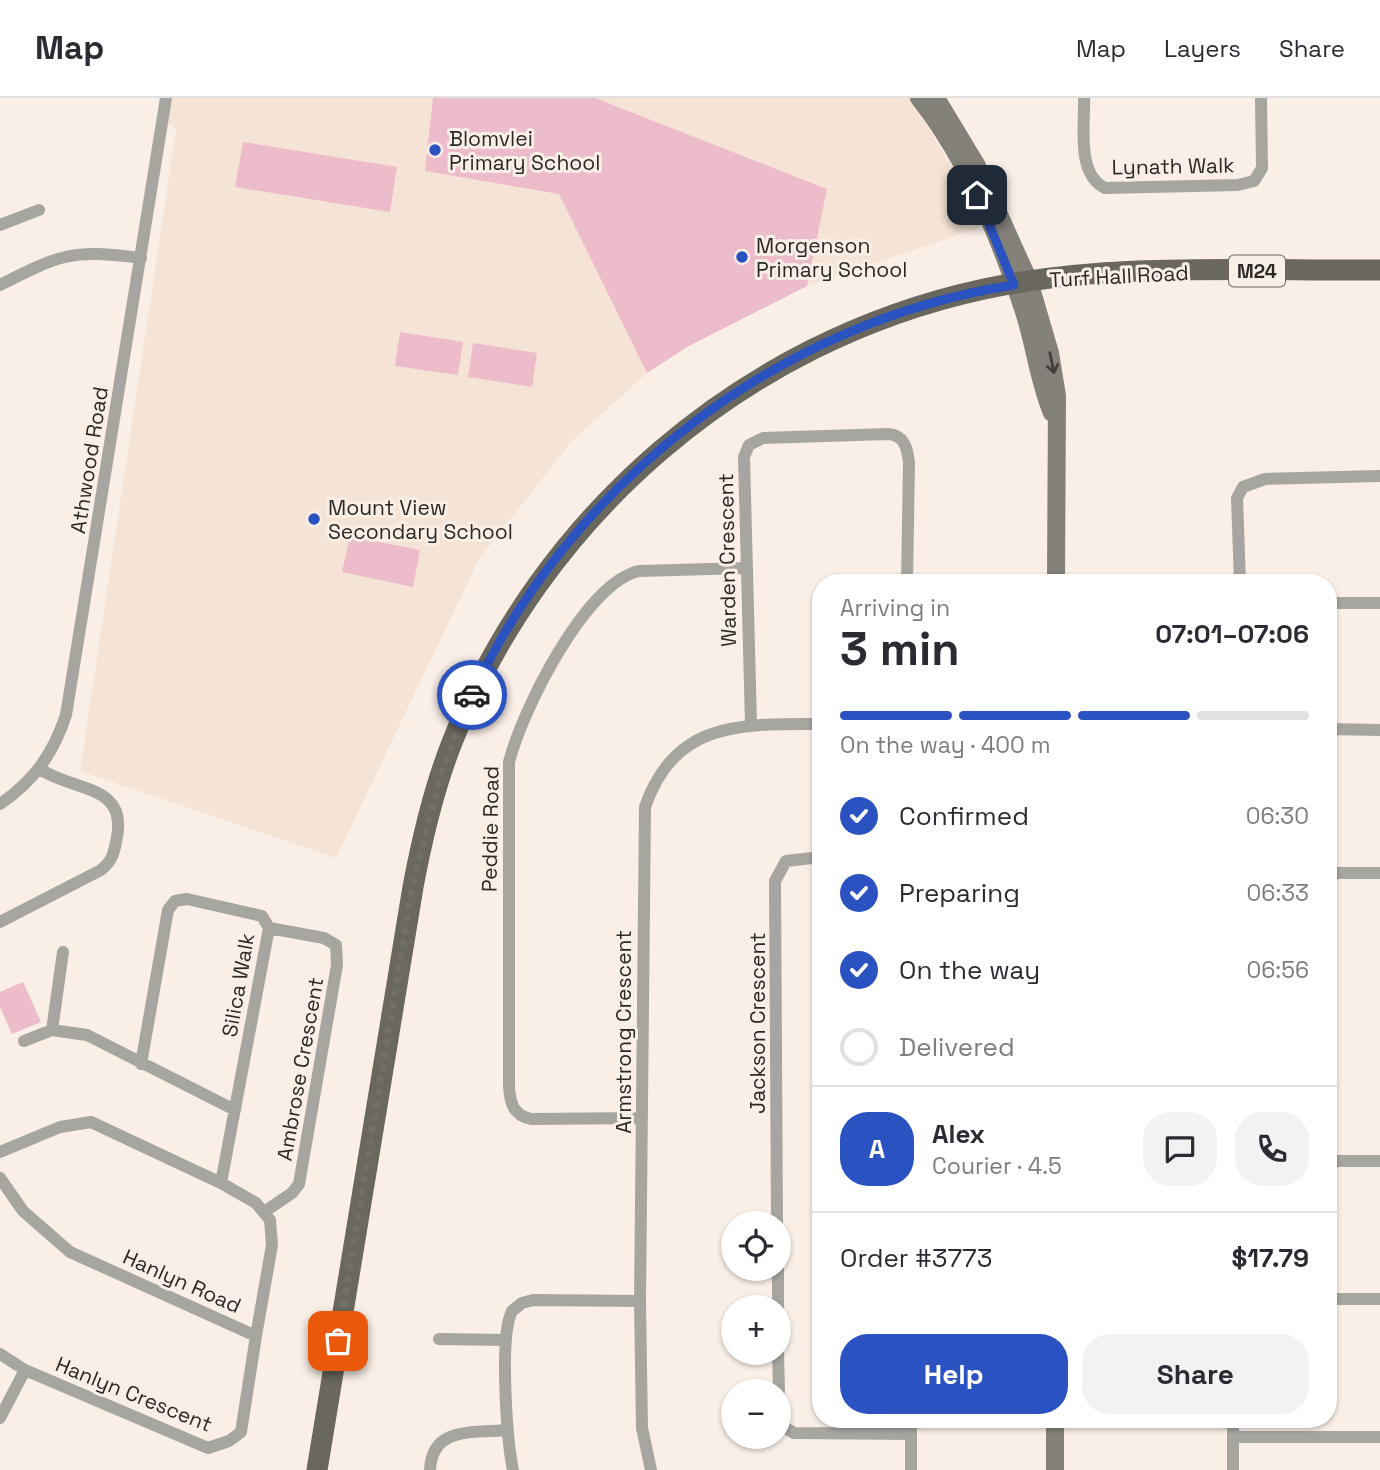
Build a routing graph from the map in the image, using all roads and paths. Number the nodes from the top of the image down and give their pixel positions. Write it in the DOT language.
graph roads {
  1 [pos="166,98"];
  2 [pos="919,98"];
  3 [pos="936,98"];
  4 [pos="1084,98"];
  5 [pos="1261,98"];
  6 [pos="39,210"];
  7 [pos="0,225"];
  8 [pos="141,258"];
  9 [pos="1380,270"];
  10 [pos="1022,283"];
  11 [pos="0,285"];
  12 [pos="1380,476"];
  13 [pos="746,568"];
  14 [pos="907,574"];
  15 [pos="1056,574"];
  16 [pos="1240,574"];
  17 [pos="1337,603"];
  18 [pos="1380,603"];
  19 [pos="751,724"];
  20 [pos="812,724"];
  21 [pos="1337,729"];
  22 [pos="1380,730"];
  23 [pos="40,769"];
  24 [pos="0,804"];
  25 [pos="812,857"];
  26 [pos="1337,873"];
  27 [pos="1380,873"];
  28 [pos="0,922"];
  29 [pos="269,928"];
  30 [pos="63,951"];
  31 [pos="52,1030"];
  32 [pos="24,1041"];
  33 [pos="141,1064"];
  34 [pos="235,1110"];
  35 [pos="642,1118"];
  36 [pos="0,1152"];
  37 [pos="1337,1161"];
  38 [pos="1380,1161"];
  39 [pos="0,1178"];
  40 [pos="221,1183"];
  41 [pos="777,1211"];
  42 [pos="264,1212"];
  43 [pos="1337,1299"];
  44 [pos="1380,1299"];
  45 [pos="640,1301"];
  46 [pos="256,1336"];
  47 [pos="439,1339"];
  48 [pos="506,1340"];
  49 [pos="0,1354"];
  50 [pos="25,1370"];
  51 [pos="0,1418"];
  52 [pos="911,1428"];
  53 [pos="1055,1428"];
  54 [pos="1233,1428"];
  55 [pos="508,1430"];
  56 [pos="791,1431"];
  57 [pos="911,1434"];
  58 [pos="1233,1437"];
  59 [pos="1380,1437"];
  60 [pos="317,1470"];
  61 [pos="430,1470"];
  62 [pos="513,1470"];
  63 [pos="651,1470"];
  64 [pos="911,1470"];
  65 [pos="1055,1470"];
  66 [pos="1233,1470"];
  1 -- 8 [label="street, Athwood Road"];
  2 -- 10 [label="street"];
  3 -- 10 [label="street"];
  4 -- 5 [label="street, Lynath Walk"];
  6 -- 7 [label="street"];
  8 -- 11 [label="street"];
  8 -- 23 [label="street, Athwood Road"];
  9 -- 10 [label="main road, Turf Hall Road / M24"];
  10 -- 15 [label="street"];
  10 -- 60 [label="main road, Turf Hall Road / M24"];
  12 -- 16 [label="street"];
  13 -- 14 [label="street, Warden Crescent"];
  13 -- 19 [label="street, Warden Crescent"];
  13 -- 35 [label="street, Peddie Road"];
  17 -- 18 [label="street"];
  19 -- 20 [label="street, Armstrong Crescent"];
  19 -- 35 [label="street, Armstrong Crescent"];
  21 -- 22 [label="street"];
  23 -- 24 [label="street, Athwood Road"];
  23 -- 28 [label="street"];
  25 -- 41 [label="street, Jackson Crescent"];
  26 -- 27 [label="street"];
  29 -- 33 [label="street, Silica Walk"];
  29 -- 34 [label="street, Silica Walk"];
  29 -- 42 [label="street, Ambrose Crescent"];
  30 -- 31 [label="street"];
  31 -- 32 [label="street"];
  31 -- 33 [label="street"];
  33 -- 34 [label="street"];
  34 -- 40 [label="street, Silica Walk"];
  35 -- 45 [label="street, Armstrong Crescent"];
  36 -- 40 [label="street"];
  37 -- 38 [label="street"];
  39 -- 46 [label="street, Hanlyn Road"];
  40 -- 42 [label="street"];
  42 -- 46 [label="street, Hanlyn Road"];
  43 -- 44 [label="street"];
  45 -- 48 [label="street"];
  45 -- 63 [label="street, Armstrong Crescent"];
  46 -- 50 [label="street, Hanlyn Crescent"];
  47 -- 48 [label="street"];
  48 -- 55 [label="street"];
  49 -- 50 [label="street, Hanlyn Crescent"];
  50 -- 51 [label="street"];
  52 -- 57 [label="street"];
  53 -- 65 [label="street"];
  54 -- 58 [label="street"];
  55 -- 61 [label="street"];
  55 -- 62 [label="street"];
  56 -- 57 [label="street"];
  57 -- 64 [label="street"];
  58 -- 59 [label="street"];
  58 -- 66 [label="street"];
}
